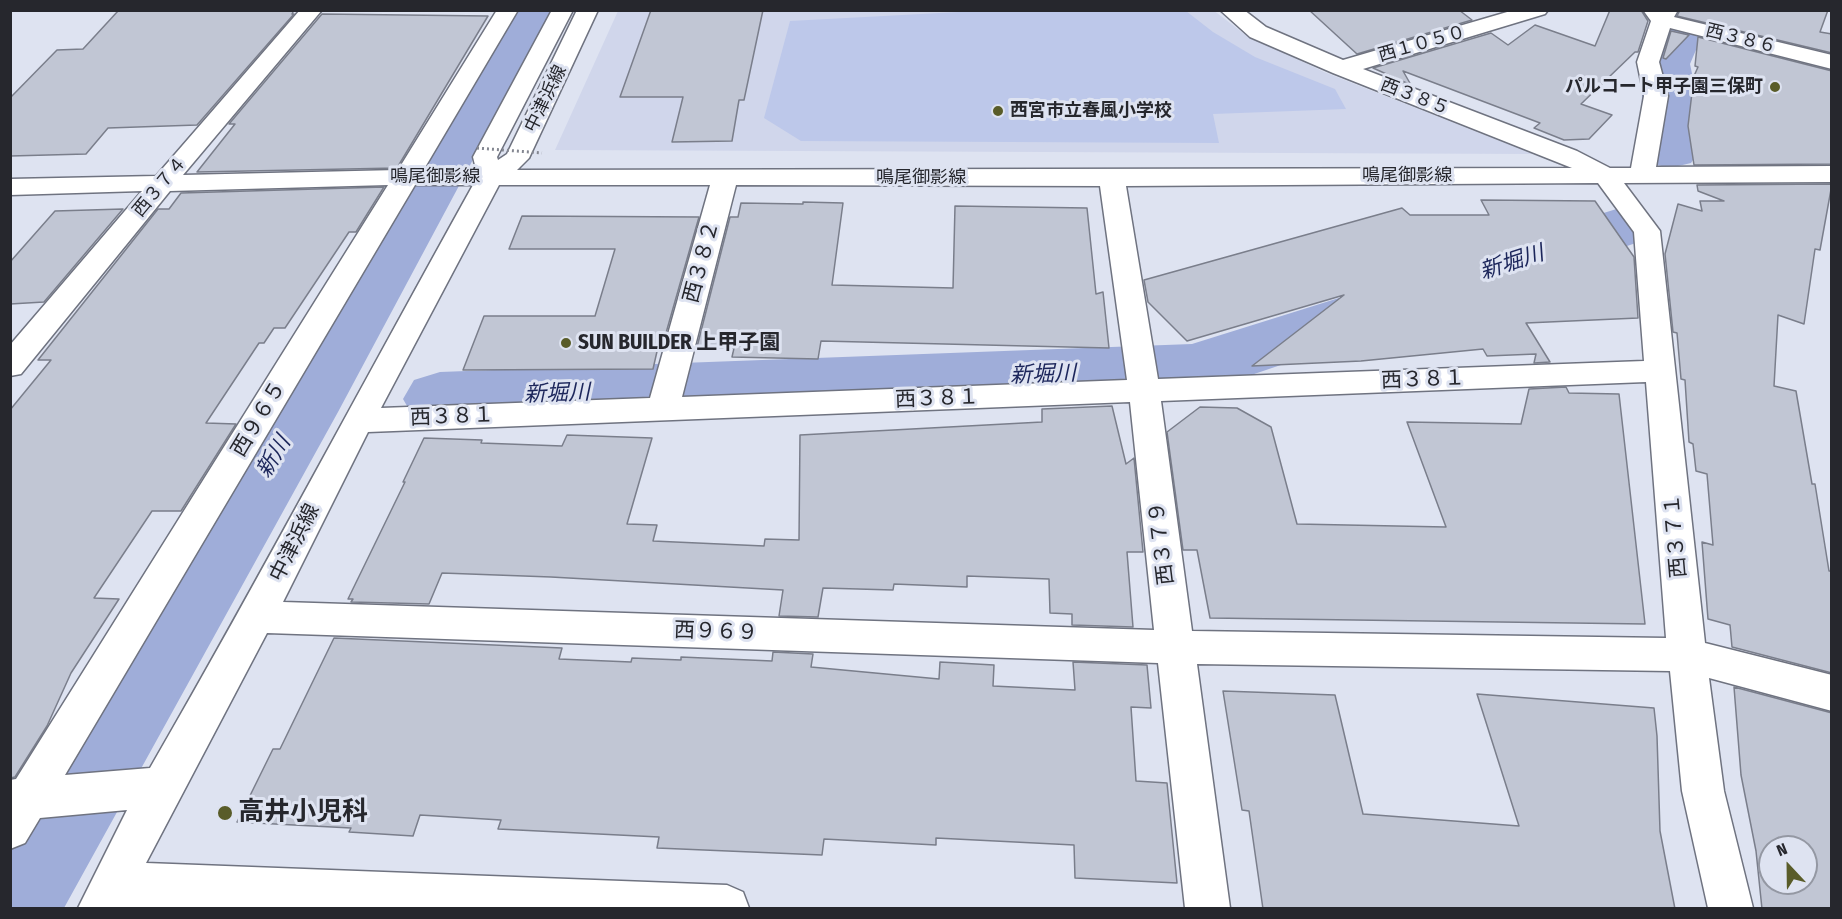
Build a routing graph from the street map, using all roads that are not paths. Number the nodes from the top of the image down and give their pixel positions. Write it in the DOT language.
graph roads {
  1 [pos="312,10"];
  2 [pos="508,10"];
  3 [pos="562,10"];
  4 [pos="588,10"];
  5 [pos="1230,10"];
  6 [pos="1538,10"];
  7 [pos="1662,15"];
  8 [pos="1832,62"];
  9 [pos="1341,68"];
  10 [pos="484,163"];
  11 [pos="1832,174"];
  12 [pos="1605,175"];
  13 [pos="1642,176"];
  14 [pos="411,177"];
  15 [pos="725,177"];
  16 [pos="1112,178"];
  17 [pos="164,182"];
  18 [pos="10,187"];
  19 [pos="10,366"];
  20 [pos="1660,371"];
  21 [pos="1142,374"];
  22 [pos="666,397"];
  23 [pos="358,421"];
  24 [pos="257,617"];
  25 [pos="1174,647"];
  26 [pos="1687,655"];
  27 [pos="1832,693"];
  28 [pos="162,787"];
  29 [pos="24,806"];
  30 [pos="107,896"];
  31 [pos="727,909"];
  32 [pos="1207,909"];
  33 [pos="1731,909"];
  1 -- 17 [label="street, 西３７４"];
  2 -- 14 [label="street, 西９６５"];
  3 -- 10 [label="street, 中津浜線"];
  4 -- 10 [label="street, 中津浜線"];
  5 -- 9 [label="street, 西３８５"];
  6 -- 9 [label="street, 西１０５０"];
  7 -- 8 [label="street, 西３８６"];
  7 -- 13 [label="street"];
  9 -- 12 [label="street, 西３８５"];
  10 -- 14 [label="street, 鳴尾御影線"];
  10 -- 15 [label="street, 鳴尾御影線"];
  10 -- 23 [label="street, 中津浜線"];
  11 -- 13 [label="street, 鳴尾御影線"];
  12 -- 13 [label="street, 鳴尾御影線"];
  12 -- 16 [label="street, 鳴尾御影線"];
  12 -- 20 [label="street, 西３７１"];
  14 -- 17 [label="street, 鳴尾御影線"];
  14 -- 29 [label="street, 西９６５"];
  15 -- 16 [label="street, 鳴尾御影線"];
  15 -- 22 [label="street, 西３８２"];
  16 -- 21 [label="street, 西３７９"];
  17 -- 18 [label="street, 鳴尾御影線"];
  17 -- 19 [label="street, 西３７４"];
  20 -- 21 [label="street, 西３８１"];
  20 -- 26 [label="street, 西３７１"];
  21 -- 22 [label="street, 西３８１"];
  21 -- 25 [label="street, 西３７９"];
  22 -- 23 [label="street, 西３８１"];
  23 -- 24 [label="street, 中津浜線"];
  24 -- 25 [label="street, 西９６９"];
  24 -- 28 [label="street, 中津浜線"];
  25 -- 26 [label="street, 西９６９"];
  25 -- 32 [label="street, 西３７９"];
  26 -- 27 [label="street, 西９６９"];
  26 -- 33 [label="street, 西３７１"];
  28 -- 29 [label="street"];
  28 -- 30 [label="street, 中津浜線"];
  30 -- 31 [label="street"];
}
